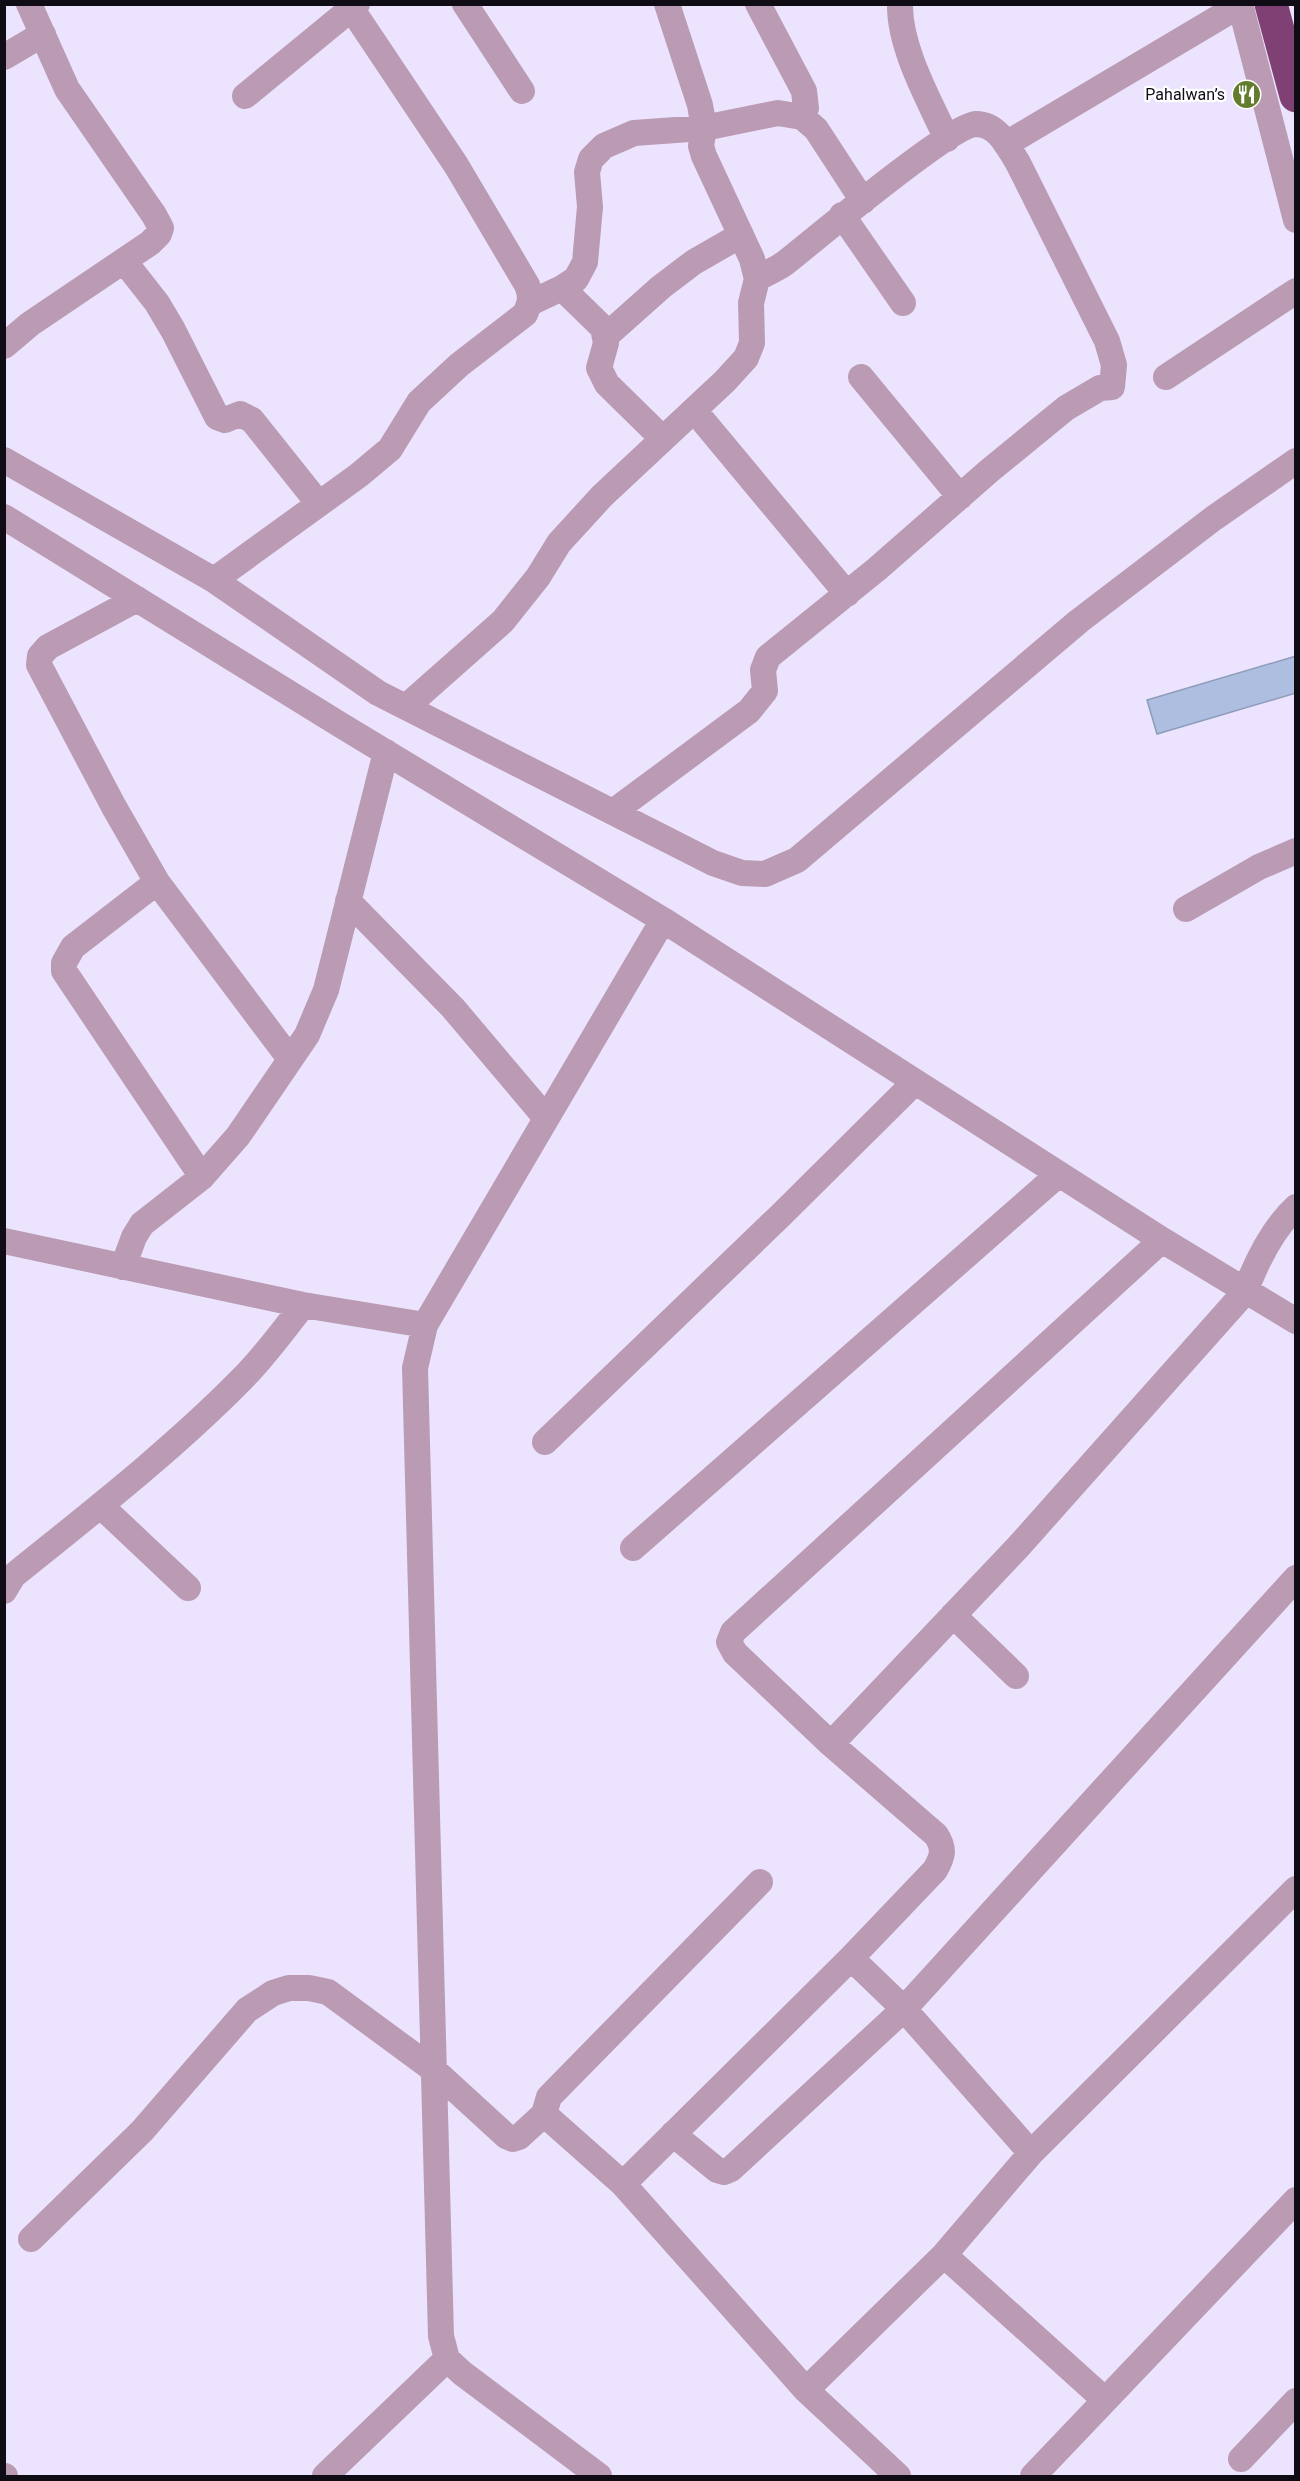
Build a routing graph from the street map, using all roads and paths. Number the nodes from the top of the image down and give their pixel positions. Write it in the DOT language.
graph roads {
  1 [pos="29,4"];
  2 [pos="465,4"];
  3 [pos="667,4"];
  4 [pos="758,4"];
  5 [pos="900,4"];
  6 [pos="1270,4"];
  7 [pos="1240,5"];
  8 [pos="354,6"];
  9 [pos="43,34"];
  10 [pos="4,57"];
  11 [pos="522,91"];
  12 [pos="245,96"];
  13 [pos="1296,96"];
  14 [pos="802,117"];
  15 [pos="704,128"];
  16 [pos="947,139"];
  17 [pos="1006,144"];
  18 [pos="863,201"];
  19 [pos="842,215"];
  20 [pos="1296,220"];
  21 [pos="741,236"];
  22 [pos="124,261"];
  23 [pos="757,279"];
  24 [pos="562,288"];
  25 [pos="1296,291"];
  26 [pos="531,303"];
  27 [pos="903,303"];
  28 [pos="606,336"];
  29 [pos="4,346"];
  30 [pos="861,377"];
  31 [pos="1166,377"];
  32 [pos="694,410"];
  33 [pos="663,439"];
  34 [pos="4,460"];
  35 [pos="1296,460"];
  36 [pos="960,497"];
  37 [pos="319,504"];
  38 [pos="4,517"];
  39 [pos="214,580"];
  40 [pos="847,594"];
  41 [pos="137,599"];
  42 [pos="406,707"];
  43 [pos="386,752"];
  44 [pos="613,813"];
  45 [pos="1296,851"];
  46 [pos="157,882"];
  47 [pos="348,901"];
  48 [pos="1186,909"];
  49 [pos="663,920"];
  50 [pos="290,1059"];
  51 [pos="915,1082"];
  52 [pos="546,1118"];
  53 [pos="1059,1174"];
  54 [pos="202,1177"];
  55 [pos="1296,1207"];
  56 [pos="1162,1240"];
  57 [pos="4,1241"];
  58 [pos="123,1267"];
  59 [pos="1247,1285"];
  60 [pos="303,1305"];
  61 [pos="1296,1321"];
  62 [pos="425,1326"];
  63 [pos="545,1442"];
  64 [pos="101,1506"];
  65 [pos="633,1548"];
  66 [pos="1296,1578"];
  67 [pos="188,1588"];
  68 [pos="4,1591"];
  69 [pos="953,1615"];
  70 [pos="1016,1676"];
  71 [pos="831,1744"];
  72 [pos="760,1882"];
  73 [pos="1296,1889"];
  74 [pos="851,1958"];
  75 [pos="904,2008"];
  76 [pos="434,2070"];
  77 [pos="544,2114"];
  78 [pos="674,2134"];
  79 [pos="1032,2153"];
  80 [pos="623,2184"];
  81 [pos="1296,2199"];
  82 [pos="31,2239"];
  83 [pos="944,2255"];
  84 [pos="447,2359"];
  85 [pos="806,2390"];
  86 [pos="1104,2400"];
  87 [pos="1296,2400"];
  88 [pos="1241,2459"];
  89 [pos="325,2476"];
  90 [pos="599,2476"];
  91 [pos="898,2476"];
  92 [pos="1033,2476"];
  1 -- 9 [label="street"];
  2 -- 11 [label="street"];
  3 -- 15 [label="street"];
  4 -- 14 [label="street"];
  5 -- 16 [label="street"];
  6 -- 13 [label="highway"];
  7 -- 17 [label="street"];
  7 -- 20 [label="street"];
  8 -- 12 [label="street"];
  8 -- 26 [label="street"];
  9 -- 10 [label="street"];
  9 -- 22 [label="street"];
  14 -- 15 [label="street"];
  14 -- 18 [label="street"];
  15 -- 21 [label="street"];
  15 -- 24 [label="street"];
  16 -- 17 [label="street"];
  16 -- 18 [label="street"];
  17 -- 36 [label="street"];
  18 -- 19 [label="street"];
  19 -- 23 [label="street"];
  19 -- 27 [label="street"];
  21 -- 23 [label="street"];
  21 -- 28 [label="street"];
  22 -- 29 [label="street"];
  22 -- 37 [label="street"];
  23 -- 32 [label="street"];
  24 -- 26 [label="street"];
  24 -- 28 [label="street"];
  25 -- 31 [label="street"];
  26 -- 37 [label="street"];
  28 -- 33 [label="street"];
  30 -- 36 [label="street"];
  32 -- 33 [label="street"];
  32 -- 40 [label="street"];
  33 -- 42 [label="street"];
  34 -- 39 [label="street"];
  35 -- 44 [label="street"];
  36 -- 40 [label="street"];
  37 -- 39 [label="street"];
  38 -- 41 [label="street"];
  39 -- 42 [label="street"];
  40 -- 44 [label="street"];
  41 -- 43 [label="street"];
  41 -- 46 [label="street"];
  42 -- 44 [label="street"];
  43 -- 47 [label="street"];
  43 -- 49 [label="street"];
  45 -- 48 [label="street"];
  46 -- 50 [label="street"];
  46 -- 54 [label="street"];
  47 -- 50 [label="street"];
  47 -- 52 [label="street"];
  49 -- 51 [label="street"];
  49 -- 52 [label="street"];
  50 -- 54 [label="street"];
  51 -- 53 [label="street"];
  51 -- 63 [label="street"];
  52 -- 62 [label="street"];
  53 -- 56 [label="street"];
  53 -- 65 [label="street"];
  54 -- 58 [label="street"];
  55 -- 59 [label="street"];
  56 -- 59 [label="street"];
  56 -- 71 [label="street"];
  57 -- 58 [label="street"];
  58 -- 60 [label="street"];
  59 -- 61 [label="street"];
  59 -- 69 [label="street"];
  60 -- 62 [label="street"];
  60 -- 64 [label="street"];
  62 -- 76 [label="street"];
  64 -- 67 [label="street"];
  64 -- 68 [label="street"];
  66 -- 75 [label="street"];
  69 -- 70 [label="street"];
  69 -- 71 [label="street"];
  71 -- 74 [label="street"];
  72 -- 77 [label="street"];
  73 -- 79 [label="street"];
  74 -- 75 [label="street"];
  74 -- 78 [label="street"];
  75 -- 78 [label="street"];
  75 -- 79 [label="street"];
  76 -- 77 [label="street"];
  76 -- 82 [label="street"];
  76 -- 84 [label="street"];
  77 -- 80 [label="street"];
  78 -- 80 [label="street"];
  79 -- 83 [label="street"];
  80 -- 85 [label="street"];
  81 -- 86 [label="street"];
  83 -- 85 [label="street"];
  83 -- 86 [label="street"];
  84 -- 89 [label="street"];
  84 -- 90 [label="street"];
  85 -- 91 [label="street"];
  86 -- 92 [label="street"];
  87 -- 88 [label="street"];
}
